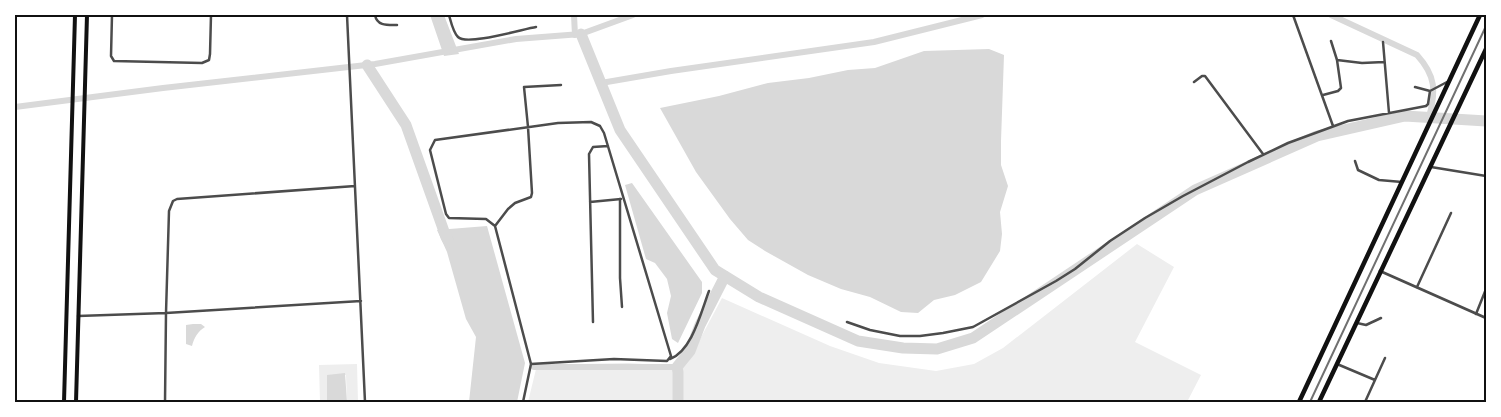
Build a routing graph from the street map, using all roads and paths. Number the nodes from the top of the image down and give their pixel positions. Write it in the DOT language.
graph roads {
  1 [pos="75,15"];
  2 [pos="87,15"];
  3 [pos="112,15"];
  4 [pos="210,15"];
  5 [pos="347,15"];
  6 [pos="375,15"];
  7 [pos="449,15"];
  8 [pos="1293,15"];
  9 [pos="1480,15"];
  10 [pos="397,25"];
  11 [pos="536,27"];
  12 [pos="1331,40"];
  13 [pos="1382,42"];
  14 [pos="1486,48"];
  15 [pos="1337,60"];
  16 [pos="1384,62"];
  17 [pos="1194,82"];
  18 [pos="1450,82"];
  19 [pos="561,84"];
  20 [pos="1415,88"];
  21 [pos="1431,91"];
  22 [pos="1322,95"];
  23 [pos="1389,113"];
  24 [pos="1333,126"];
  25 [pos="528,127"];
  26 [pos="608,146"];
  27 [pos="1263,154"];
  28 [pos="1355,161"];
  29 [pos="1430,167"];
  30 [pos="1486,176"];
  31 [pos="1402,182"];
  32 [pos="355,186"];
  33 [pos="622,199"];
  34 [pos="590,202"];
  35 [pos="1450,213"];
  36 [pos="495,226"];
  37 [pos="1380,271"];
  38 [pos="1417,288"];
  39 [pos="1486,289"];
  40 [pos="709,291"];
  41 [pos="360,301"];
  42 [pos="622,307"];
  43 [pos="166,313"];
  44 [pos="1476,314"];
  45 [pos="78,316"];
  46 [pos="67,317"];
  47 [pos="1381,318"];
  48 [pos="1486,318"];
  49 [pos="593,322"];
  50 [pos="847,322"];
  51 [pos="1357,323"];
  52 [pos="1385,358"];
  53 [pos="670,359"];
  54 [pos="531,364"];
  55 [pos="1337,364"];
  56 [pos="1375,380"];
  57 [pos="64,402"];
  58 [pos="76,402"];
  59 [pos="165,402"];
  60 [pos="365,402"];
  61 [pos="523,402"];
  62 [pos="1298,402"];
  63 [pos="1319,402"];
  64 [pos="1365,402"];
  1 -- 46 [label="main road"];
  2 -- 45 [label="main road"];
  3 -- 4 [label="street"];
  5 -- 32 [label="street"];
  6 -- 10 [label="street"];
  7 -- 11 [label="street"];
  8 -- 22 [label="street"];
  9 -- 18 [label="highway"];
  12 -- 15 [label="street"];
  13 -- 16 [label="street"];
  14 -- 29 [label="highway"];
  15 -- 16 [label="street"];
  15 -- 22 [label="street"];
  16 -- 23 [label="street"];
  17 -- 27 [label="street"];
  18 -- 21 [label="street"];
  18 -- 31 [label="highway"];
  19 -- 25 [label="street"];
  20 -- 21 [label="street"];
  21 -- 23 [label="street"];
  22 -- 24 [label="street"];
  23 -- 24 [label="street"];
  24 -- 27 [label="street"];
  25 -- 26 [label="street"];
  25 -- 36 [label="street"];
  25 -- 36 [label="street"];
  26 -- 33 [label="street"];
  26 -- 34 [label="street"];
  27 -- 50 [label="street"];
  28 -- 31 [label="street"];
  29 -- 30 [label="street"];
  29 -- 37 [label="highway"];
  31 -- 62 [label="highway"];
  32 -- 41 [label="street"];
  32 -- 43 [label="street"];
  33 -- 34 [label="street"];
  33 -- 42 [label="street"];
  33 -- 53 [label="street"];
  34 -- 49 [label="street"];
  35 -- 38 [label="street"];
  36 -- 54 [label="street"];
  37 -- 38 [label="street"];
  37 -- 51 [label="highway"];
  38 -- 44 [label="street"];
  39 -- 44 [label="street"];
  40 -- 53 [label="street"];
  41 -- 43 [label="street"];
  41 -- 60 [label="street"];
  43 -- 45 [label="street"];
  43 -- 59 [label="street"];
  44 -- 48 [label="street"];
  45 -- 46 [label="main road"];
  45 -- 58 [label="main road"];
  46 -- 57 [label="main road"];
  47 -- 51 [label="street"];
  51 -- 55 [label="highway"];
  52 -- 56 [label="street"];
  53 -- 54 [label="street"];
  54 -- 61 [label="street"];
  55 -- 56 [label="street"];
  55 -- 63 [label="highway"];
  56 -- 64 [label="street"];
}
